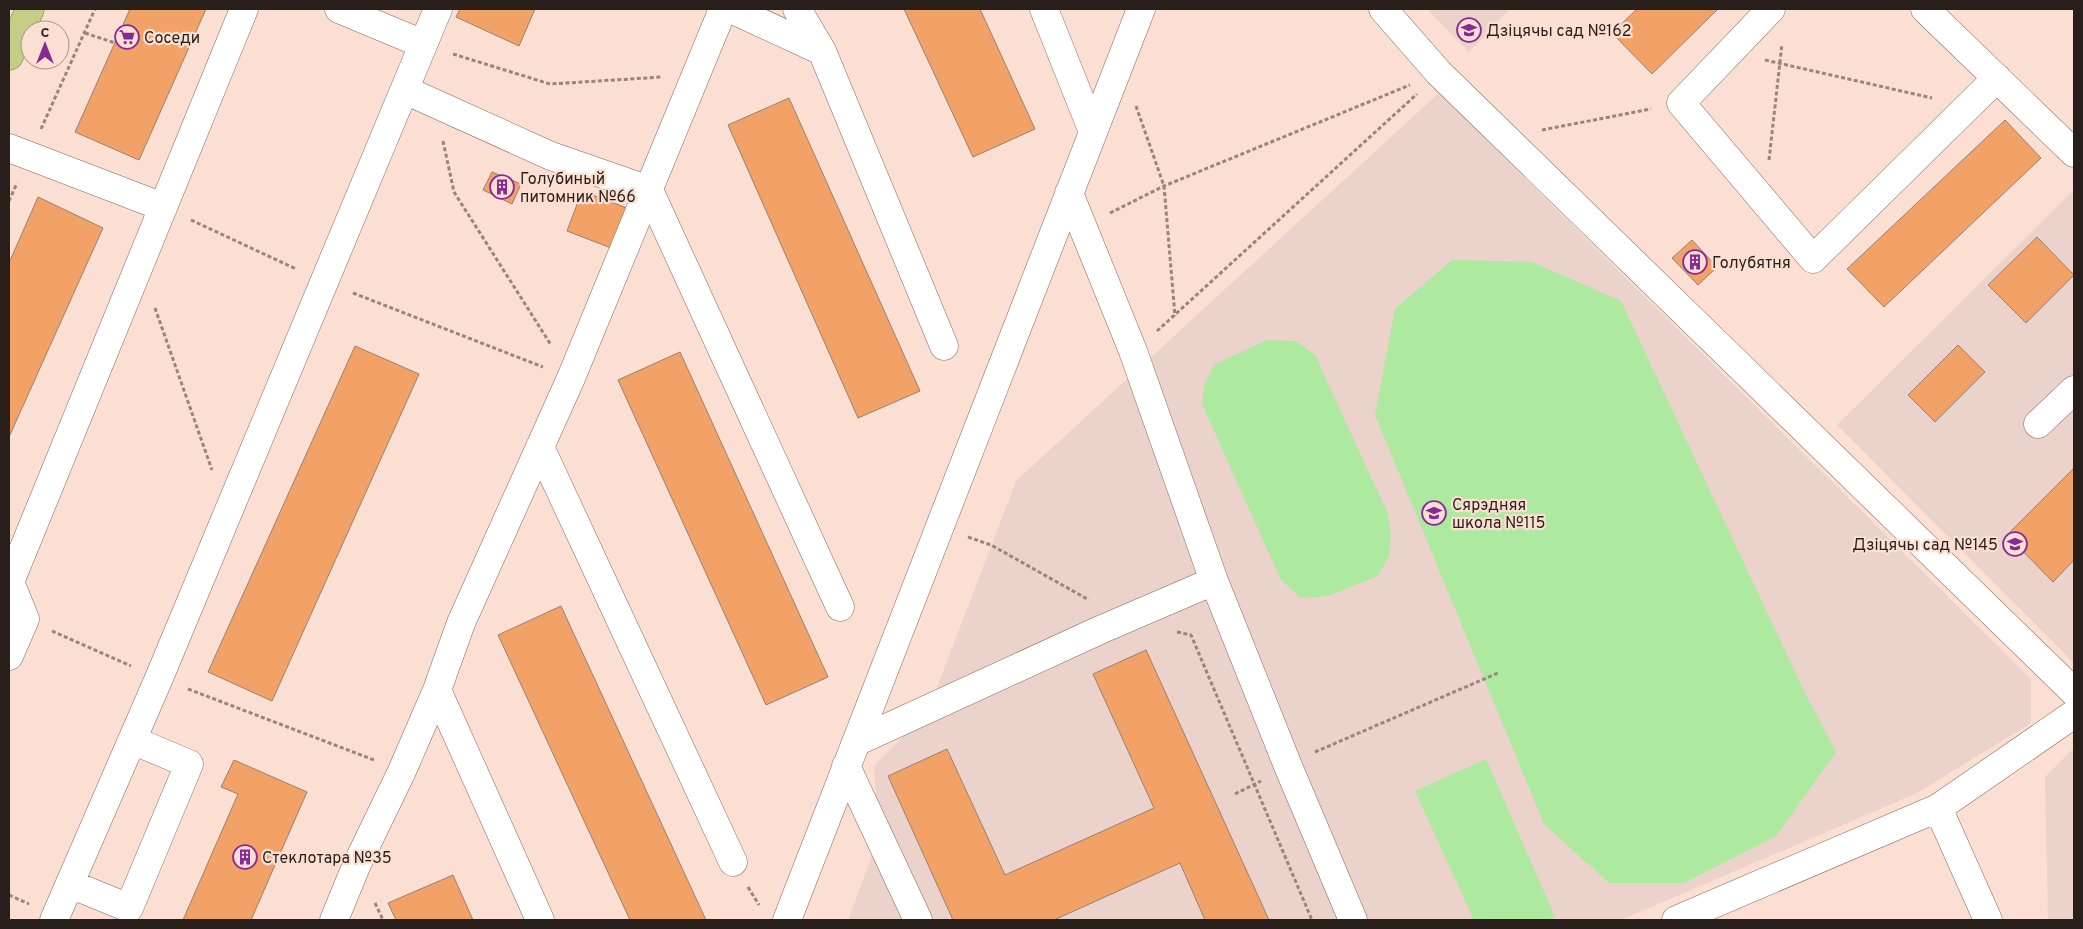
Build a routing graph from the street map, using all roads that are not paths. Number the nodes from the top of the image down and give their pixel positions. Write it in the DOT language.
graph roads {
  1 [pos="30,9"];
  2 [pos="244,9"];
  3 [pos="338,9"];
  4 [pos="438,9"];
  5 [pos="723,9"];
  6 [pos="731,9"];
  7 [pos="797,9"];
  8 [pos="1044,9"];
  9 [pos="1141,9"];
  10 [pos="1383,9"];
  11 [pos="1771,9"];
  12 [pos="1925,9"];
  13 [pos="423,44"];
  14 [pos="822,51"];
  15 [pos="9,56"];
  16 [pos="1997,78"];
  17 [pos="405,90"];
  18 [pos="1093,132"];
  19 [pos="19,152"];
  20 [pos="2074,153"];
  21 [pos="649,190"];
  22 [pos="1069,193"];
  23 [pos="164,207"];
  24 [pos="944,346"];
  25 [pos="2074,390"];
  26 [pos="2038,424"];
  27 [pos="540,447"];
  28 [pos="1214,581"];
  29 [pos="840,607"];
  30 [pos="17,615"];
  31 [pos="9,656"];
  32 [pos="437,690"];
  33 [pos="2074,692"];
  34 [pos="2074,714"];
  35 [pos="132,740"];
  36 [pos="851,754"];
  37 [pos="1938,808"];
  38 [pos="732,862"];
  39 [pos="70,884"];
  40 [pos="775,916"];
  41 [pos="54,920"];
  42 [pos="334,920"];
  43 [pos="540,920"];
  44 [pos="918,920"];
  45 [pos="1353,920"];
  46 [pos="1676,920"];
  47 [pos="1988,920"];
  1 -- 15 [label="main road"];
  2 -- 23 [label="street"];
  3 -- 13 [label="street"];
  4 -- 13 [label="street"];
  5 -- 21 [label="street"];
  6 -- 14 [label="street"];
  7 -- 14 [label="street"];
  8 -- 18 [label="street"];
  9 -- 18 [label="street"];
  10 -- 33 [label="street"];
  11 -- 16 [label="street"];
  12 -- 16 [label="street"];
  13 -- 17 [label="street"];
  14 -- 24 [label="street"];
  16 -- 20 [label="street"];
  17 -- 21 [label="street"];
  17 -- 35 [label="street"];
  18 -- 22 [label="street"];
  19 -- 23 [label="street"];
  21 -- 27 [label="street"];
  21 -- 29 [label="street"];
  22 -- 28 [label="street"];
  22 -- 36 [label="street"];
  23 -- 30 [label="street"];
  25 -- 26 [label="street"];
  27 -- 32 [label="street"];
  27 -- 38 [label="street"];
  28 -- 36 [label="street"];
  28 -- 45 [label="street"];
  30 -- 31 [label="street"];
  32 -- 42 [label="street"];
  32 -- 43 [label="street"];
  34 -- 37 [label="street"];
  35 -- 39 [label="street"];
  35 -- 39 [label="street"];
  36 -- 40 [label="street"];
  36 -- 44 [label="street"];
  37 -- 46 [label="street"];
  37 -- 47 [label="street"];
  39 -- 41 [label="street"];
}
